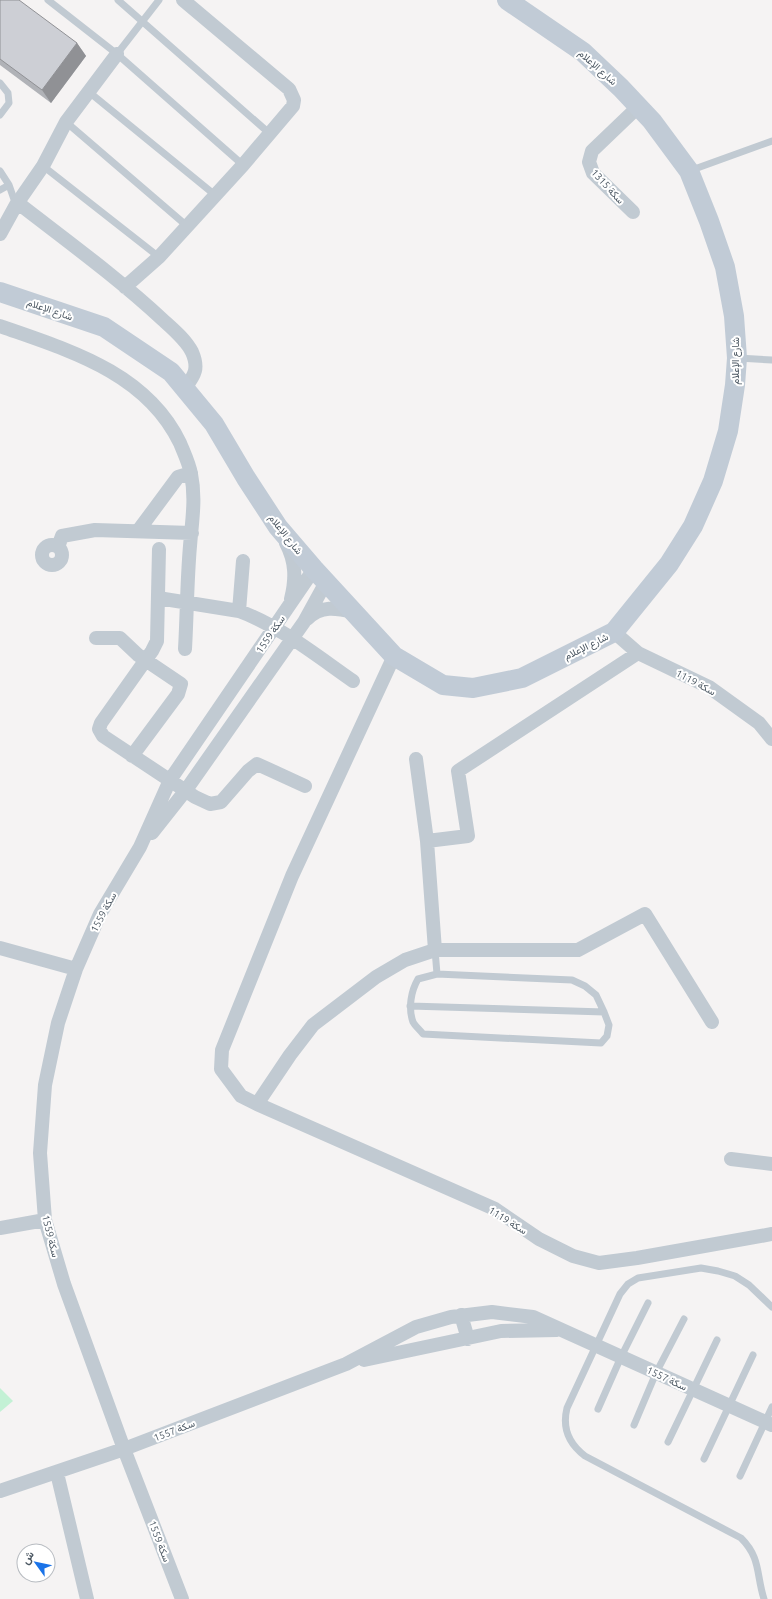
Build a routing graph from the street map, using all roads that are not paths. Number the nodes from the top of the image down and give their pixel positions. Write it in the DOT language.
graph roads {
  1 [pos="48,0"];
  2 [pos="118,0"];
  3 [pos="159,0"];
  4 [pos="183,0"];
  5 [pos="507,0"];
  6 [pos="142,20"];
  7 [pos="117,54"];
  8 [pos="0,83"];
  9 [pos="89,92"];
  10 [pos="639,106"];
  11 [pos="0,115"];
  12 [pos="66,122"];
  13 [pos="269,133"];
  14 [pos="772,141"];
  15 [pos="244,165"];
  16 [pos="43,166"];
  17 [pos="0,171"];
  18 [pos="689,171"];
  19 [pos="9,185"];
  20 [pos="0,190"];
  21 [pos="215,195"];
  22 [pos="17,204"];
  23 [pos="633,212"];
  24 [pos="187,226"];
  25 [pos="0,234"];
  26 [pos="158,258"];
  27 [pos="125,287"];
  28 [pos="0,292"];
  29 [pos="0,326"];
  30 [pos="737,358"];
  31 [pos="772,360"];
  32 [pos="185,388"];
  33 [pos="191,473"];
  34 [pos="278,527"];
  35 [pos="138,531"];
  36 [pos="192,533"];
  37 [pos="58,547"];
  38 [pos="159,549"];
  39 [pos="243,561"];
  40 [pos="320,575"];
  41 [pos="158,598"];
  42 [pos="188,603"];
  43 [pos="289,606"];
  44 [pos="239,611"];
  45 [pos="355,612"];
  46 [pos="304,622"];
  47 [pos="274,628"];
  48 [pos="614,632"];
  49 [pos="96,638"];
  50 [pos="292,639"];
  51 [pos="185,649"];
  52 [pos="638,653"];
  53 [pos="394,656"];
  54 [pos="146,660"];
  55 [pos="353,681"];
  56 [pos="772,739"];
  57 [pos="132,756"];
  58 [pos="416,759"];
  59 [pos="170,780"];
  60 [pos="306,786"];
  61 [pos="186,790"];
  62 [pos="427,841"];
  63 [pos="140,847"];
  64 [pos="0,948"];
  65 [pos="435,950"];
  66 [pos="76,968"];
  67 [pos="437,974"];
  68 [pos="410,1006"];
  69 [pos="604,1012"];
  70 [pos="712,1022"];
  71 [pos="257,1104"];
  72 [pos="731,1159"];
  73 [pos="772,1164"];
  74 [pos="45,1220"];
  75 [pos="0,1228"];
  76 [pos="772,1234"];
  77 [pos="648,1303"];
  78 [pos="772,1307"];
  79 [pos="461,1315"];
  80 [pos="684,1319"];
  81 [pos="426,1324"];
  82 [pos="562,1330"];
  83 [pos="468,1339"];
  84 [pos="717,1340"];
  85 [pos="434,1345"];
  86 [pos="596,1347"];
  87 [pos="753,1355"];
  88 [pos="621,1357"];
  89 [pos="346,1364"];
  90 [pos="656,1373"];
  91 [pos="692,1390"];
  92 [pos="729,1406"];
  93 [pos="772,1406"];
  94 [pos="598,1409"];
  95 [pos="768,1424"];
  96 [pos="634,1425"];
  97 [pos="668,1442"];
  98 [pos="124,1449"];
  99 [pos="704,1459"];
  100 [pos="57,1473"];
  101 [pos="740,1476"];
  102 [pos="0,1491"];
  103 [pos="87,1599"];
  104 [pos="182,1599"];
  105 [pos="764,1599"];
  1 -- 7 [label="lane"];
  2 -- 6 [label="lane"];
  3 -- 6 [label="lane"];
  4 -- 13 [label="street"];
  5 -- 10 [label="main road, شارع الإعلام"];
  6 -- 7 [label="lane"];
  6 -- 13 [label="lane"];
  7 -- 9 [label="street"];
  7 -- 15 [label="lane"];
  8 -- 11 [label="lane"];
  9 -- 12 [label="street"];
  9 -- 21 [label="lane"];
  10 -- 18 [label="main road, شارع الإعلام"];
  10 -- 23 [label="street, سكة 1315"];
  12 -- 16 [label="street"];
  12 -- 24 [label="lane"];
  13 -- 15 [label="street"];
  14 -- 18 [label="lane"];
  15 -- 21 [label="street"];
  16 -- 22 [label="street"];
  16 -- 26 [label="lane"];
  17 -- 19 [label="lane"];
  18 -- 30 [label="main road, شارع الإعلام"];
  19 -- 20 [label="lane"];
  19 -- 22 [label="lane"];
  21 -- 24 [label="street"];
  22 -- 25 [label="street"];
  22 -- 27 [label="street"];
  24 -- 26 [label="street"];
  26 -- 27 [label="street"];
  27 -- 32 [label="street"];
  28 -- 32 [label="main road, شارع الإعلام"];
  29 -- 33 [label="street"];
  30 -- 31 [label="lane"];
  30 -- 48 [label="main road, شارع الإعلام"];
  32 -- 34 [label="main road, شارع الإعلام"];
  33 -- 35 [label="street"];
  33 -- 36 [label="street"];
  34 -- 40 [label="main road, شارع الإعلام"];
  34 -- 43 [label="street, سكة 1559"];
  35 -- 36 [label="street"];
  35 -- 37 [label="street"];
  36 -- 42 [label="street"];
  38 -- 41 [label="street"];
  39 -- 44 [label="street"];
  40 -- 43 [label="street, سكة 1559"];
  40 -- 45 [label="main road, شارع الإعلام"];
  40 -- 46 [label="street, سكة 1559"];
  41 -- 42 [label="street"];
  41 -- 54 [label="street"];
  42 -- 44 [label="street"];
  42 -- 51 [label="street"];
  43 -- 47 [label="street, سكة 1559"];
  44 -- 47 [label="street"];
  45 -- 46 [label="street, سكة 1559"];
  45 -- 53 [label="main road, شارع الإعلام"];
  46 -- 50 [label="street, سكة 1559"];
  47 -- 50 [label="street"];
  47 -- 59 [label="street, سكة 1559"];
  48 -- 52 [label="street, سكة 1119"];
  48 -- 53 [label="main road, شارع الإعلام"];
  49 -- 54 [label="street"];
  50 -- 55 [label="street"];
  50 -- 61 [label="street, سكة 1559"];
  52 -- 56 [label="street, سكة 1119"];
  52 -- 62 [label="street"];
  53 -- 71 [label="street, سكة 1119"];
  54 -- 57 [label="street"];
  54 -- 57 [label="street"];
  57 -- 59 [label="street"];
  58 -- 62 [label="street"];
  59 -- 61 [label="street"];
  59 -- 63 [label="street, سكة 1559"];
  60 -- 61 [label="street"];
  61 -- 63 [label="street, سكة 1559"];
  62 -- 65 [label="street"];
  63 -- 66 [label="street, سكة 1559"];
  64 -- 66 [label="street"];
  65 -- 67 [label="lane"];
  65 -- 70 [label="street"];
  65 -- 71 [label="street"];
  66 -- 74 [label="street, سكة 1559"];
  67 -- 68 [label="lane"];
  67 -- 69 [label="lane"];
  68 -- 69 [label="lane"];
  68 -- 69 [label="lane"];
  71 -- 76 [label="street, سكة 1119"];
  72 -- 73 [label="street"];
  74 -- 75 [label="street"];
  74 -- 98 [label="street, سكة 1559"];
  77 -- 88 [label="lane"];
  78 -- 86 [label="lane"];
  79 -- 81 [label="street, سكة 1557"];
  79 -- 82 [label="street, سكة 1557"];
  79 -- 83 [label="street"];
  80 -- 90 [label="lane"];
  81 -- 85 [label="street"];
  81 -- 89 [label="street, سكة 1557"];
  82 -- 83 [label="street, سكة 1557"];
  82 -- 86 [label="street, سكة 1557"];
  83 -- 85 [label="street, سكة 1557"];
  84 -- 91 [label="lane"];
  85 -- 89 [label="street, سكة 1557"];
  86 -- 88 [label="street, سكة 1557"];
  86 -- 105 [label="lane"];
  87 -- 92 [label="lane"];
  88 -- 90 [label="street, سكة 1557"];
  88 -- 94 [label="lane"];
  89 -- 98 [label="street, سكة 1557"];
  90 -- 91 [label="street, سكة 1557"];
  90 -- 96 [label="lane"];
  91 -- 92 [label="street, سكة 1557"];
  91 -- 97 [label="lane"];
  92 -- 95 [label="street, سكة 1557"];
  92 -- 99 [label="lane"];
  93 -- 95 [label="lane"];
  95 -- 101 [label="lane"];
  98 -- 100 [label="street, سكة 1557"];
  98 -- 104 [label="street, سكة 1559"];
  100 -- 102 [label="street, سكة 1557"];
  100 -- 103 [label="street"];
}
